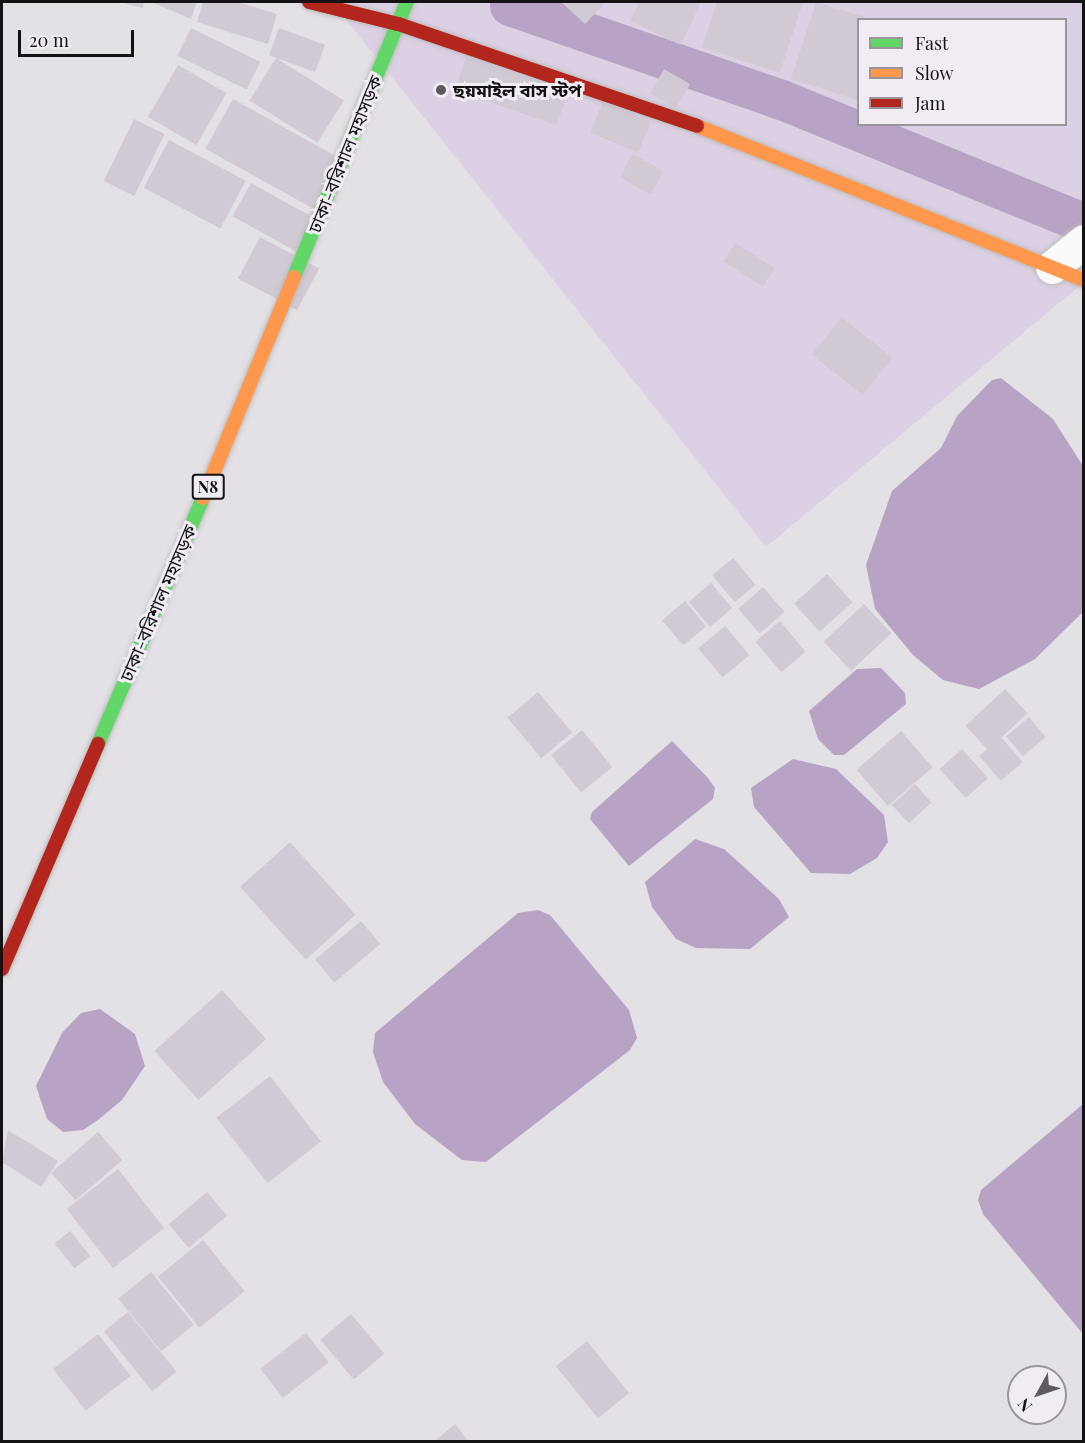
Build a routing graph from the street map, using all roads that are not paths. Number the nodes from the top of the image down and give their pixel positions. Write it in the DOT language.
graph roads {
  1 [pos="309,2"];
  2 [pos="407,2"];
  3 [pos="398,24"];
  4 [pos="1083,241"];
  5 [pos="1052,267"];
  6 [pos="1083,280"];
  7 [pos="2,969"];
  1 -- 3 [label="main road"];
  2 -- 3 [label="main road, ঢাকা-বরিশাল মহাসড়ক / N8"];
  3 -- 5 [label="main road"];
  3 -- 7 [label="main road, ঢাকা-বরিশাল মহাসড়ক / N8"];
  4 -- 5 [label="street"];
  5 -- 6 [label="main road"];
}
